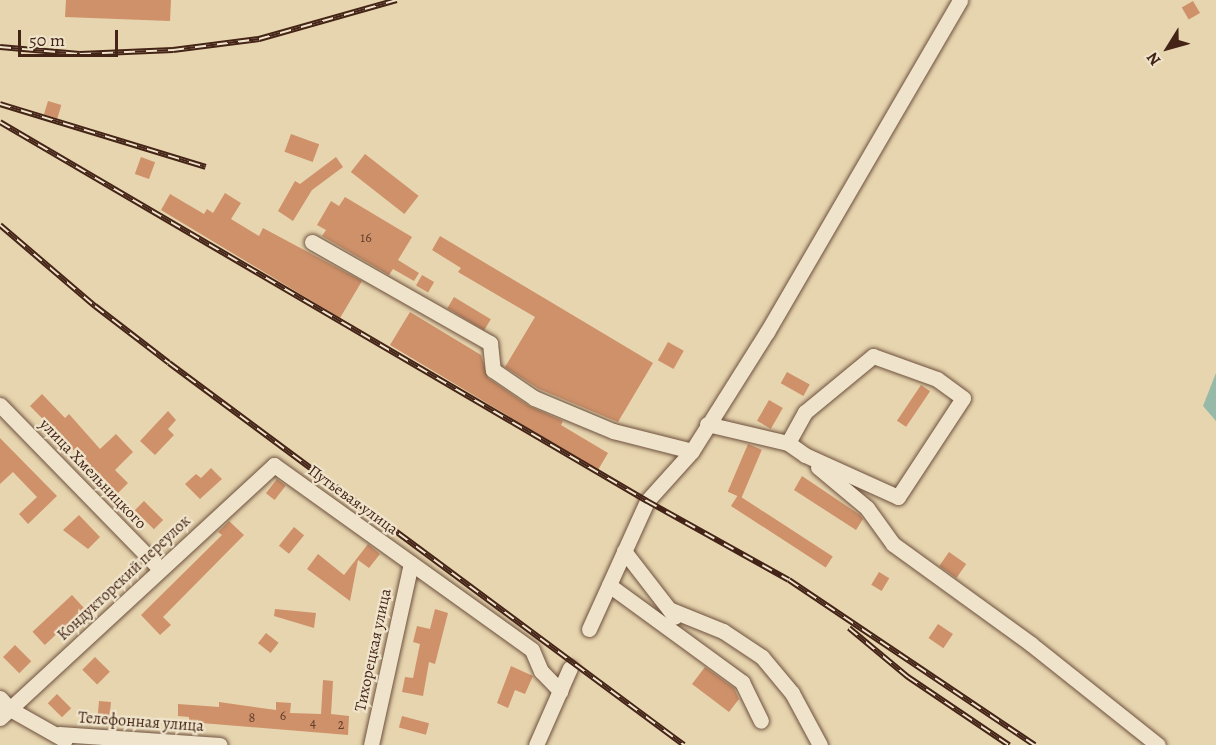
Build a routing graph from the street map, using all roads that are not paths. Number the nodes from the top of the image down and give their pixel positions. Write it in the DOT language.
graph roads {
  1 [pos="960,0"];
  2 [pos="312,242"];
  3 [pos="0,405"];
  4 [pos="707,424"];
  5 [pos="788,443"];
  6 [pos="692,451"];
  7 [pos="804,455"];
  8 [pos="274,465"];
  9 [pos="624,551"];
  10 [pos="411,563"];
  11 [pos="159,568"];
  12 [pos="609,585"];
  13 [pos="671,610"];
  14 [pos="589,629"];
  15 [pos="690,642"];
  16 [pos="570,668"];
  17 [pos="560,691"];
  18 [pos="3,708"];
  19 [pos="761,721"];
  20 [pos="64,740"];
  21 [pos="220,745"];
  22 [pos="370,745"];
  23 [pos="536,745"];
  24 [pos="820,745"];
  25 [pos="1158,745"];
  1 -- 4 [label="street"];
  2 -- 6 [label="street"];
  3 -- 11 [label="street, улица Хмельницкого"];
  4 -- 5 [label="street"];
  4 -- 6 [label="street"];
  5 -- 7 [label="street"];
  5 -- 7 [label="street"];
  6 -- 9 [label="street"];
  7 -- 25 [label="street"];
  8 -- 10 [label="street, Путьевая улица"];
  8 -- 11 [label="street, Кондукторский переулок"];
  9 -- 12 [label="street"];
  9 -- 13 [label="street"];
  10 -- 17 [label="street, Путьевая улица"];
  10 -- 22 [label="street, Тихорецкая улица"];
  11 -- 18 [label="street, Кондукторский переулок"];
  12 -- 14 [label="street"];
  12 -- 15 [label="street"];
  13 -- 15 [label="street"];
  13 -- 24 [label="street"];
  15 -- 19 [label="street"];
  16 -- 17 [label="street"];
  17 -- 23 [label="street"];
  18 -- 20 [label="street"];
  20 -- 21 [label="street, Телефонная улица"];
}
